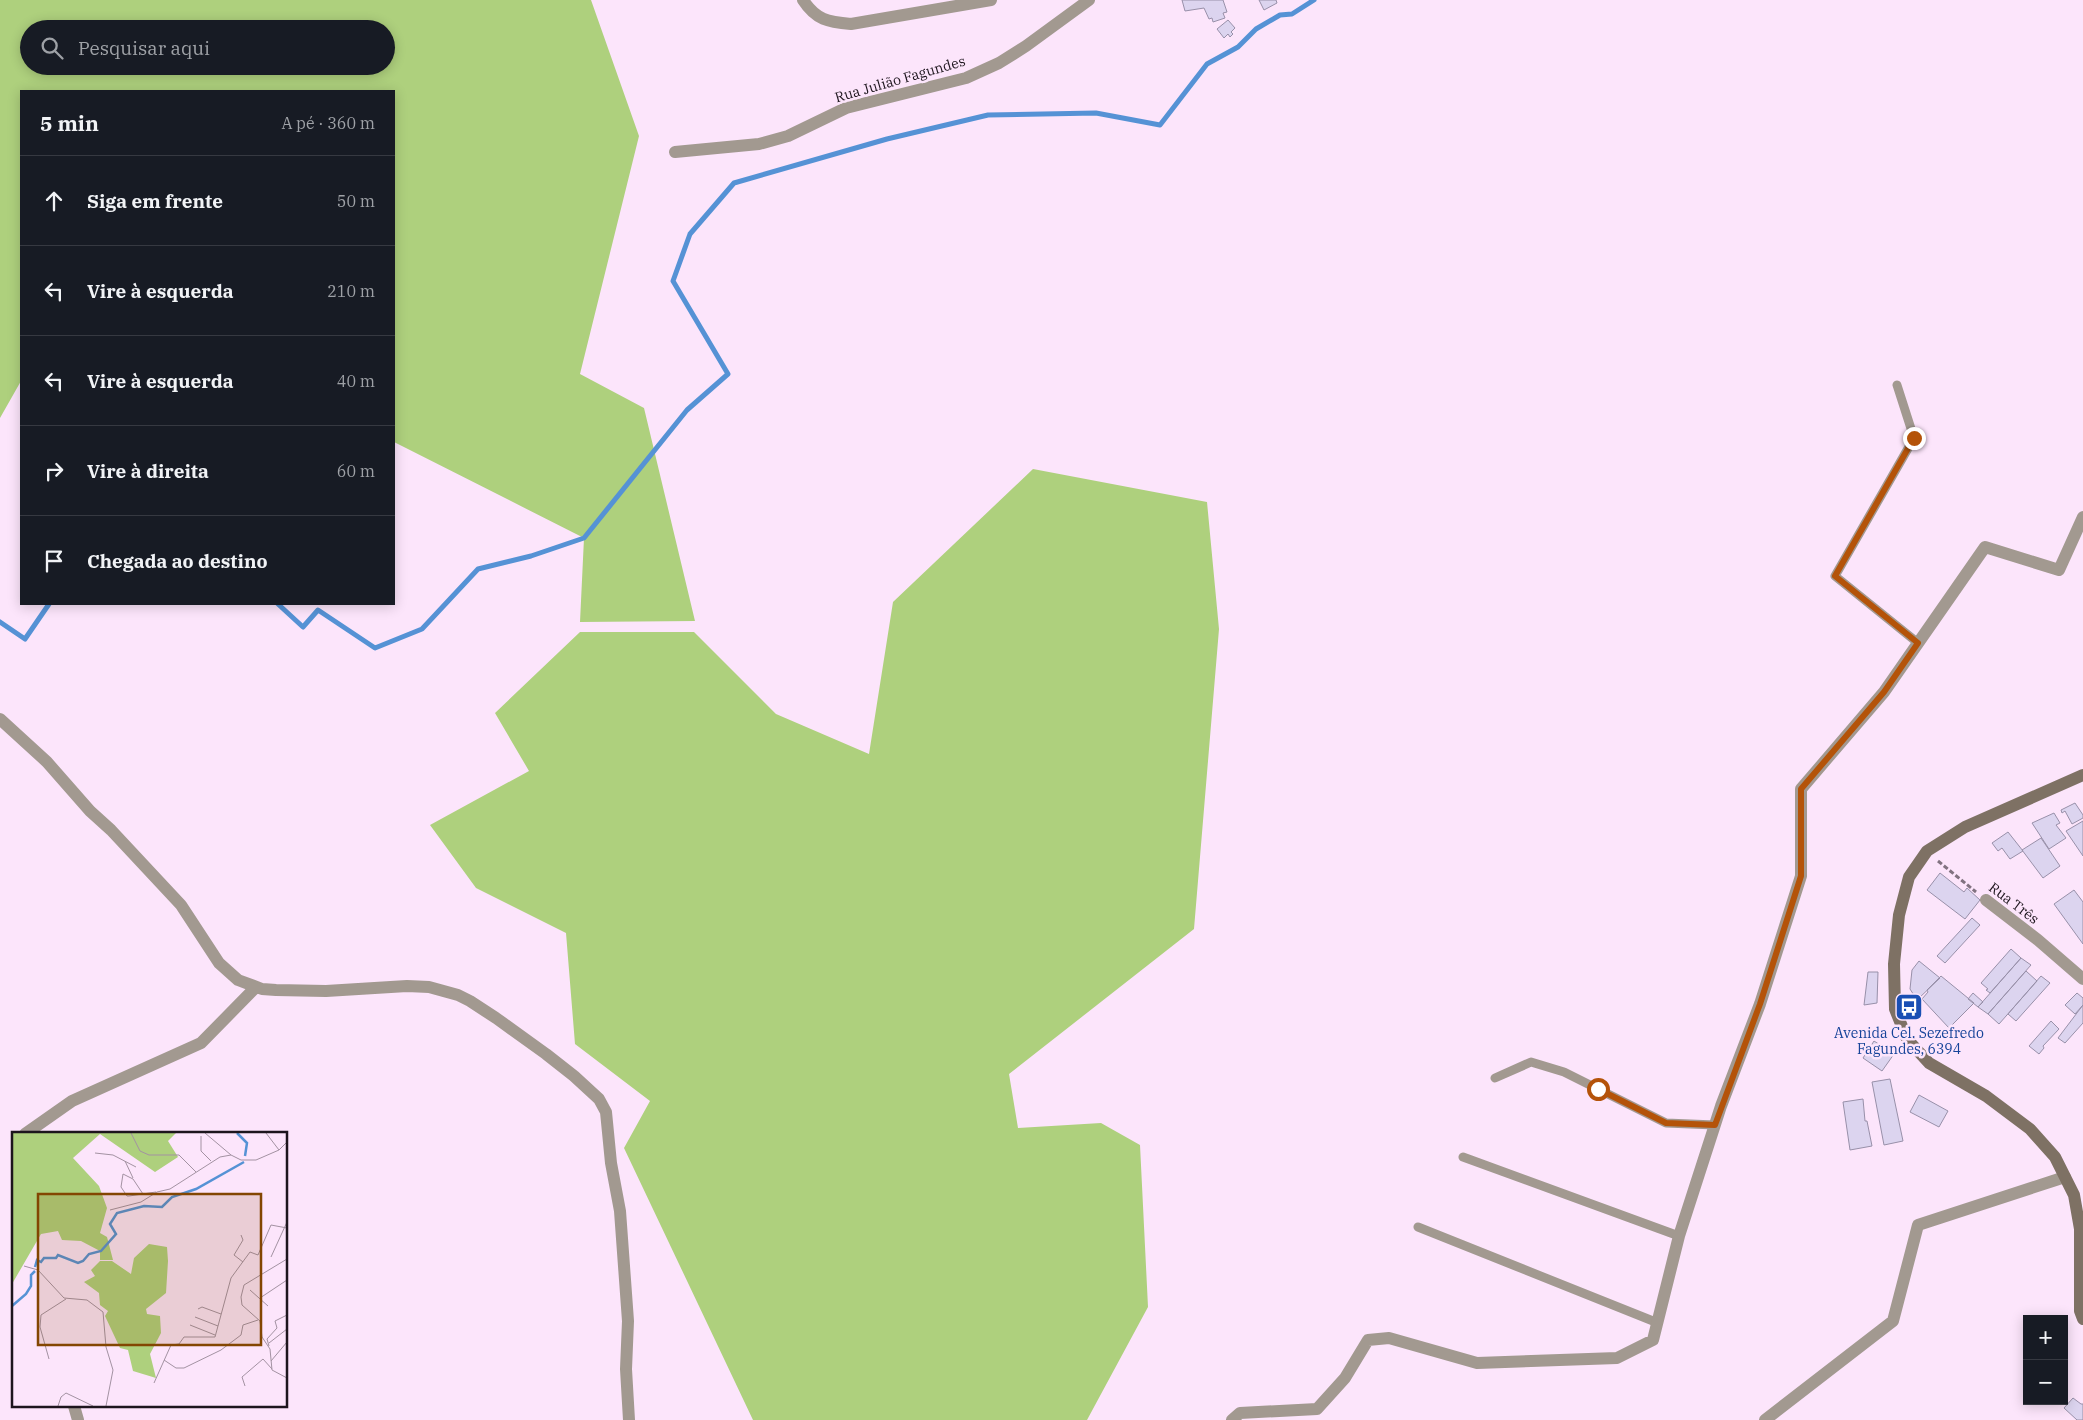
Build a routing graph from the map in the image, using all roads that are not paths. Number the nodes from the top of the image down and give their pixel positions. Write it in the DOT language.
graph roads {
  1 [pos="803,0"];
  2 [pos="992,0"];
  3 [pos="1089,0"];
  4 [pos="977,1"];
  5 [pos="675,152"];
  6 [pos="1897,385"];
  7 [pos="2083,516"];
  8 [pos="1918,643"];
  9 [pos="0,719"];
  10 [pos="2083,775"];
  11 [pos="1986,900"];
  12 [pos="2081,973"];
  13 [pos="256,987"];
  14 [pos="1495,1078"];
  15 [pos="1715,1125"];
  16 [pos="28,1132"];
  17 [pos="1463,1157"];
  18 [pos="2065,1177"];
  19 [pos="1418,1227"];
  20 [pos="1679,1236"];
  21 [pos="2083,1319"];
  22 [pos="1658,1322"];
  23 [pos="629,1420"];
  24 [pos="1232,1420"];
  25 [pos="1765,1420"];
  1 -- 4 [label="street"];
  2 -- 4 [label="street"];
  3 -- 5 [label="street, Rua Julião Fagundes"];
  6 -- 8 [label="lane"];
  7 -- 8 [label="street"];
  8 -- 15 [label="street"];
  9 -- 13 [label="street"];
  10 -- 18 [label="main road"];
  11 -- 12 [label="street, Rua Três"];
  13 -- 16 [label="street"];
  13 -- 23 [label="street"];
  14 -- 15 [label="lane"];
  15 -- 20 [label="street"];
  17 -- 20 [label="lane"];
  18 -- 21 [label="main road"];
  18 -- 25 [label="street"];
  19 -- 22 [label="lane"];
  20 -- 22 [label="street"];
  22 -- 24 [label="street"];
}
